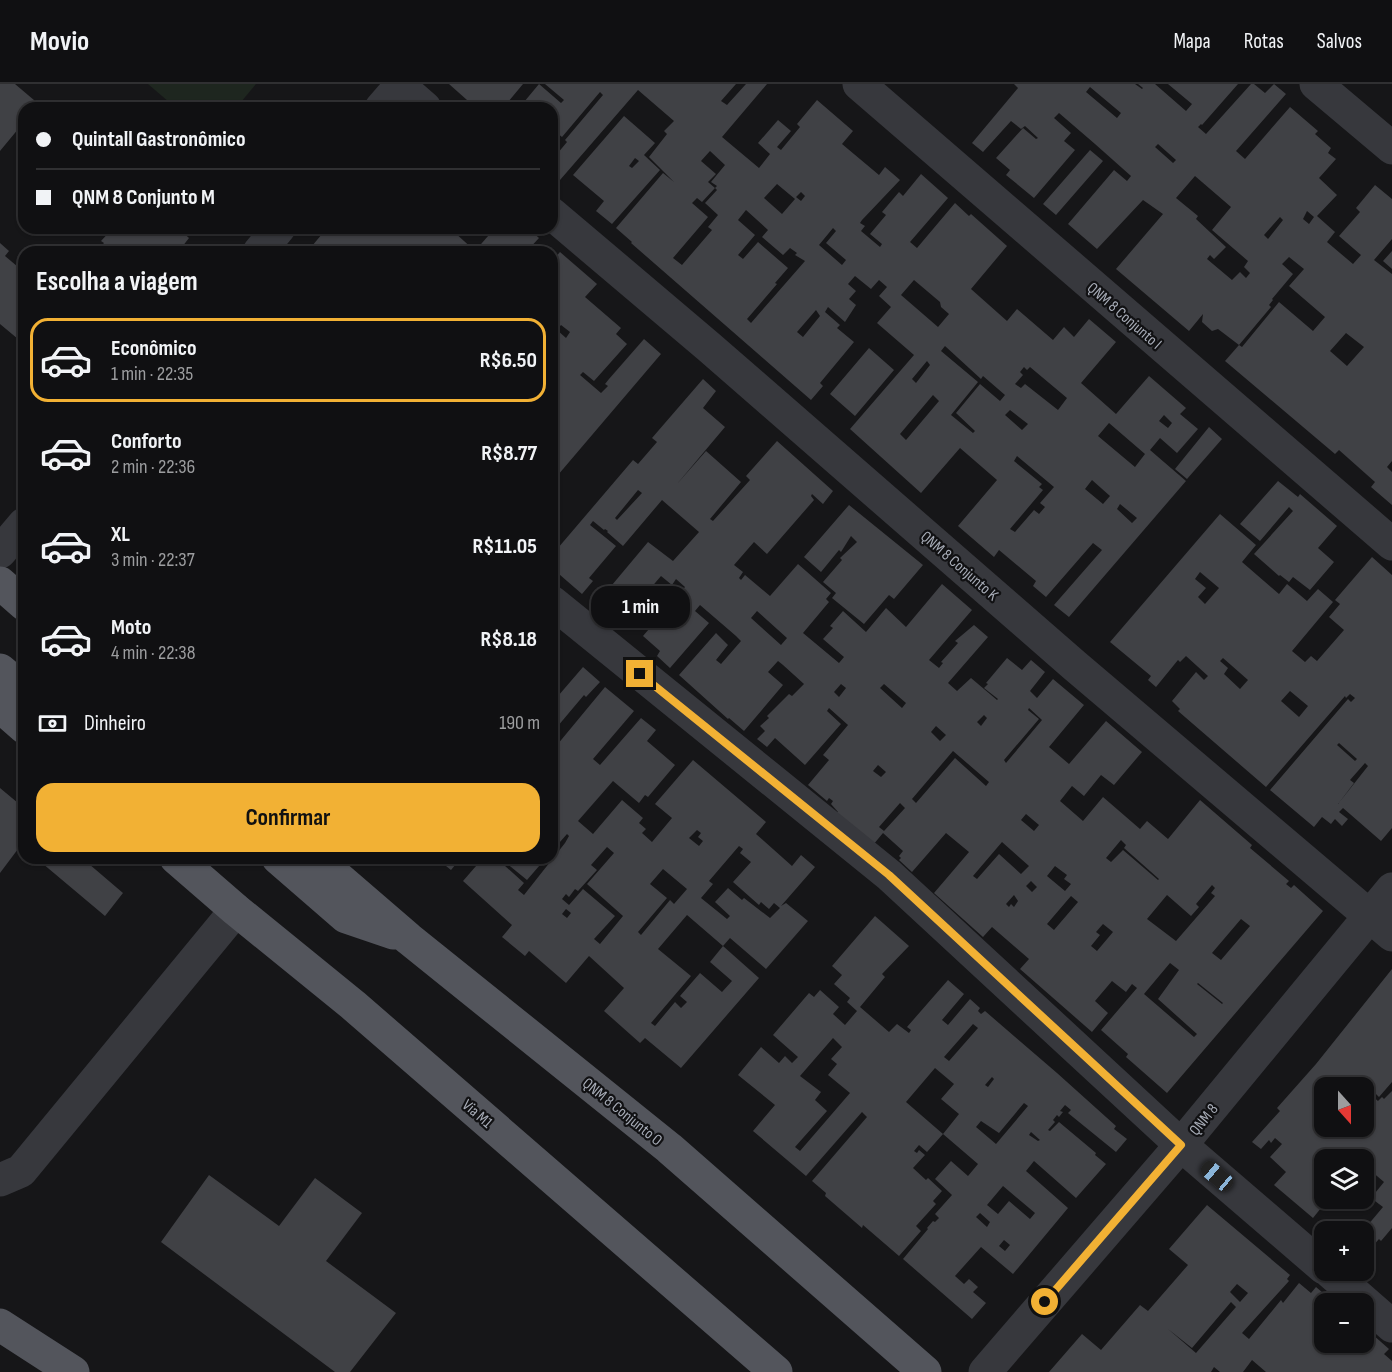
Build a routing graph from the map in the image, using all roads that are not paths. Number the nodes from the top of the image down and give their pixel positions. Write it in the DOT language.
graph roads {
  1 [pos="859,84"];
  2 [pos="1316,84"];
  3 [pos="394,93"];
  4 [pos="413,102"];
  5 [pos="1392,148"];
  6 [pos="558,219"];
  7 [pos="274,234"];
  8 [pos="264,246"];
  9 [pos="18,531"];
  10 [pos="1392,544"];
  11 [pos="0,552"];
  12 [pos="0,583"];
  13 [pos="18,599"];
  14 [pos="558,607"];
  15 [pos="0,670"];
  16 [pos="18,685"];
  17 [pos="0,706"];
  18 [pos="18,722"];
  19 [pos="183,864"];
  20 [pos="285,864"];
  21 [pos="322,864"];
  22 [pos="1392,889"];
  23 [pos="236,910"];
  24 [pos="1380,925"];
  25 [pos="409,939"];
  26 [pos="1181,1145"];
  27 [pos="0,1180"];
  28 [pos="1314,1259"];
  29 [pos="1340,1281"];
  30 [pos="0,1325"];
  31 [pos="1392,1326"];
  32 [pos="73,1372"];
  33 [pos="776,1372"];
  34 [pos="925,1372"];
  35 [pos="985,1372"];
  1 -- 10 [label="street, QNM 8 Conjunto I"];
  2 -- 5 [label="street"];
  3 -- 4 [label="street"];
  6 -- 24 [label="street, QNM 8 Conjunto K"];
  7 -- 8 [label="street"];
  9 -- 11 [label="street"];
  12 -- 13 [label="main road"];
  14 -- 26 [label="street"];
  15 -- 16 [label="main road"];
  17 -- 18 [label="main road"];
  19 -- 23 [label="main road, Via M1"];
  20 -- 25 [label="main road"];
  21 -- 25 [label="main road, QNM 8 Conjunto O"];
  22 -- 24 [label="street, QNM 8"];
  23 -- 27 [label="street"];
  23 -- 33 [label="main road, Via M1"];
  24 -- 26 [label="street, QNM 8"];
  25 -- 34 [label="main road, QNM 8 Conjunto O"];
  26 -- 28 [label="street"];
  26 -- 35 [label="street, QNM 8"];
  29 -- 31 [label="street"];
  30 -- 32 [label="main road"];
}
